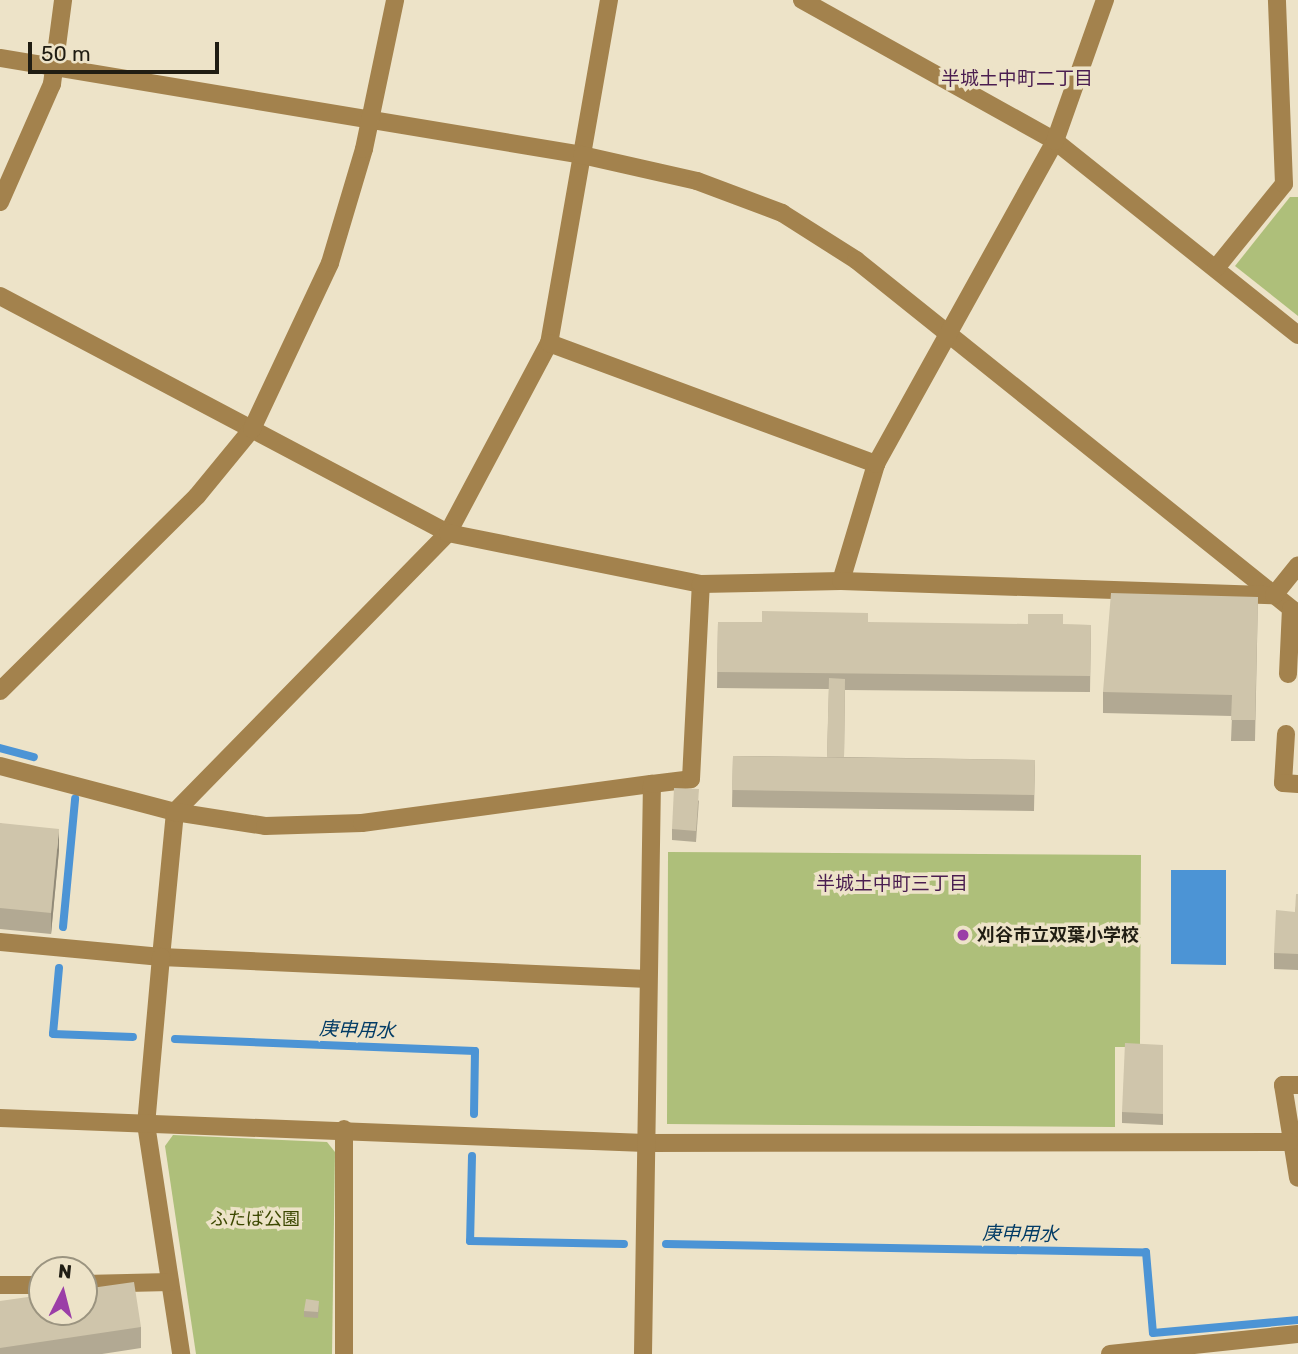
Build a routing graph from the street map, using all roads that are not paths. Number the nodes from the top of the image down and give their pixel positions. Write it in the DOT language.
graph roads {
  1 [pos="63,0"];
  2 [pos="395,0"];
  3 [pos="609,0"];
  4 [pos="802,0"];
  5 [pos="1105,0"];
  6 [pos="1277,0"];
  7 [pos="0,58"];
  8 [pos="56,67"];
  9 [pos="372,116"];
  10 [pos="1055,141"];
  11 [pos="582,155"];
  12 [pos="1291,183"];
  13 [pos="0,202"];
  14 [pos="1216,268"];
  15 [pos="0,296"];
  16 [pos="1298,335"];
  17 [pos="951,337"];
  18 [pos="549,343"];
  19 [pos="251,429"];
  20 [pos="876,464"];
  21 [pos="448,533"];
  22 [pos="1298,565"];
  23 [pos="841,581"];
  24 [pos="701,584"];
  25 [pos="1274,595"];
  26 [pos="1295,612"];
  27 [pos="1288,674"];
  28 [pos="0,691"];
  29 [pos="1286,734"];
  30 [pos="0,766"];
  31 [pos="652,784"];
  32 [pos="1298,784"];
  33 [pos="175,812"];
  34 [pos="0,942"];
  35 [pos="162,957"];
  36 [pos="648,979"];
  37 [pos="1298,1085"];
  38 [pos="0,1118"];
  39 [pos="146,1124"];
  40 [pos="344,1129"];
  41 [pos="1289,1142"];
  42 [pos="646,1143"];
  43 [pos="1298,1178"];
  44 [pos="170,1282"];
  45 [pos="98,1284"];
  46 [pos="0,1285"];
  47 [pos="28,1285"];
  48 [pos="1298,1334"];
  49 [pos="181,1354"];
  50 [pos="344,1354"];
  51 [pos="643,1354"];
  52 [pos="1110,1354"];
  1 -- 8 [label="street"];
  2 -- 9 [label="street"];
  3 -- 11 [label="street"];
  4 -- 10 [label="street"];
  5 -- 10 [label="street"];
  6 -- 12 [label="street"];
  7 -- 8 [label="street"];
  8 -- 9 [label="street"];
  8 -- 13 [label="street"];
  9 -- 11 [label="street"];
  9 -- 19 [label="street"];
  10 -- 14 [label="street"];
  10 -- 17 [label="street"];
  11 -- 17 [label="street"];
  11 -- 18 [label="street"];
  12 -- 14 [label="street"];
  14 -- 16 [label="street"];
  15 -- 19 [label="street"];
  17 -- 20 [label="street"];
  17 -- 25 [label="street"];
  18 -- 20 [label="street"];
  18 -- 21 [label="street"];
  19 -- 21 [label="street"];
  19 -- 28 [label="street"];
  20 -- 23 [label="street"];
  21 -- 24 [label="street"];
  21 -- 33 [label="street"];
  22 -- 25 [label="street"];
  23 -- 24 [label="street"];
  23 -- 25 [label="street"];
  24 -- 31 [label="street"];
  25 -- 26 [label="street"];
  26 -- 27 [label="street"];
  29 -- 32 [label="street"];
  30 -- 33 [label="street"];
  31 -- 33 [label="street"];
  31 -- 36 [label="street"];
  33 -- 35 [label="street"];
  34 -- 35 [label="street"];
  35 -- 36 [label="street"];
  35 -- 39 [label="street"];
  36 -- 42 [label="street"];
  37 -- 41 [label="street"];
  38 -- 39 [label="street"];
  39 -- 40 [label="street"];
  39 -- 44 [label="street"];
  40 -- 42 [label="street"];
  40 -- 50 [label="street"];
  41 -- 42 [label="street"];
  41 -- 43 [label="street"];
  42 -- 51 [label="street"];
  44 -- 45 [label="street"];
  44 -- 49 [label="street"];
  46 -- 47 [label="street"];
  48 -- 52 [label="street"];
}
